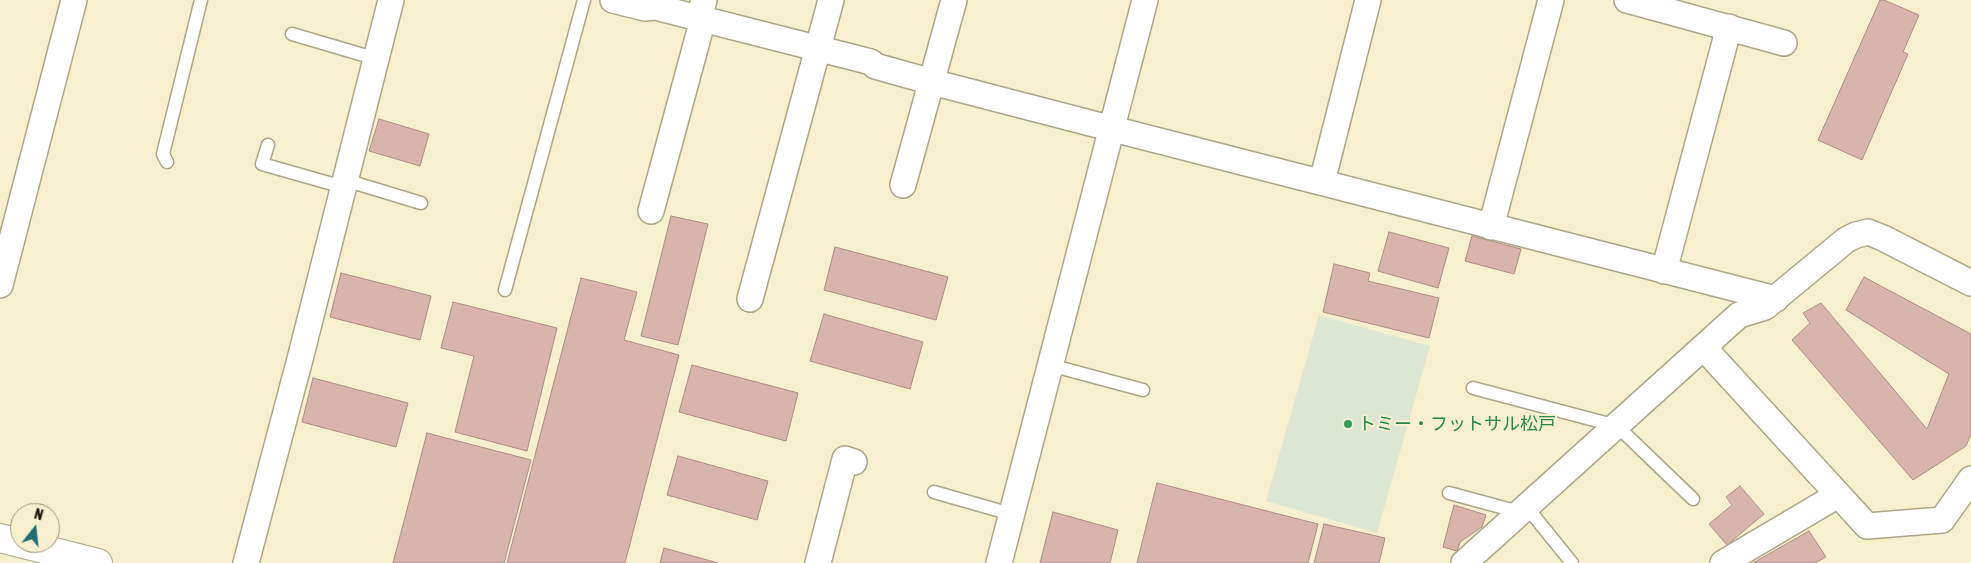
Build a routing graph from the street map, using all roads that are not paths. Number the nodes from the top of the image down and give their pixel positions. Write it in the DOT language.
graph roads {
  1 [pos="74,0"];
  2 [pos="201,0"];
  3 [pos="391,0"];
  4 [pos="584,0"];
  5 [pos="613,0"];
  6 [pos="831,0"];
  7 [pos="954,0"];
  8 [pos="1145,0"];
  9 [pos="1368,0"];
  10 [pos="1551,0"];
  11 [pos="1627,0"];
  12 [pos="703,10"];
  13 [pos="1729,27"];
  14 [pos="292,34"];
  15 [pos="1784,43"];
  16 [pos="818,49"];
  17 [pos="377,59"];
  18 [pos="932,82"];
  19 [pos="1112,129"];
  20 [pos="268,145"];
  21 [pos="167,162"];
  22 [pos="1322,182"];
  23 [pos="344,184"];
  24 [pos="903,185"];
  25 [pos="421,203"];
  26 [pos="651,211"];
  27 [pos="1491,227"];
  28 [pos="1664,271"];
  29 [pos="1971,283"];
  30 [pos="0,285"];
  31 [pos="506,290"];
  32 [pos="750,299"];
  33 [pos="1776,299"];
  34 [pos="1704,348"];
  35 [pos="1050,365"];
  36 [pos="1473,388"];
  37 [pos="1143,390"];
  38 [pos="1617,426"];
  39 [pos="854,462"];
  40 [pos="1971,479"];
  41 [pos="934,492"];
  42 [pos="1449,493"];
  43 [pos="1838,495"];
  44 [pos="1692,499"];
  45 [pos="1522,511"];
  46 [pos="1011,514"];
  47 [pos="0,538"];
  48 [pos="33,554"];
  49 [pos="98,563"];
  50 [pos="246,563"];
  51 [pos="818,563"];
  52 [pos="999,563"];
  53 [pos="1464,563"];
  54 [pos="1572,563"];
  55 [pos="1723,563"];
  1 -- 30 [label="street"];
  2 -- 21 [label="lane"];
  3 -- 17 [label="street"];
  4 -- 31 [label="lane"];
  5 -- 12 [label="street"];
  6 -- 16 [label="street"];
  7 -- 18 [label="street"];
  8 -- 19 [label="street"];
  9 -- 22 [label="street"];
  10 -- 27 [label="street"];
  11 -- 13 [label="street"];
  12 -- 16 [label="street"];
  12 -- 26 [label="street"];
  13 -- 15 [label="street"];
  13 -- 28 [label="street"];
  14 -- 17 [label="lane"];
  16 -- 18 [label="street"];
  16 -- 32 [label="street"];
  17 -- 23 [label="street"];
  18 -- 19 [label="street"];
  18 -- 24 [label="street"];
  19 -- 22 [label="street"];
  19 -- 35 [label="street"];
  20 -- 23 [label="lane"];
  22 -- 27 [label="street"];
  23 -- 25 [label="lane"];
  23 -- 50 [label="street"];
  27 -- 28 [label="street"];
  28 -- 33 [label="street"];
  29 -- 33 [label="street"];
  33 -- 34 [label="street"];
  34 -- 38 [label="street"];
  34 -- 43 [label="street"];
  35 -- 37 [label="lane"];
  35 -- 46 [label="street"];
  36 -- 38 [label="lane"];
  38 -- 44 [label="lane"];
  38 -- 45 [label="street"];
  39 -- 51 [label="street"];
  40 -- 43 [label="street"];
  41 -- 46 [label="lane"];
  42 -- 45 [label="lane"];
  43 -- 55 [label="street"];
  45 -- 53 [label="street"];
  45 -- 54 [label="lane"];
  46 -- 52 [label="street"];
  47 -- 48 [label="street"];
  48 -- 49 [label="street"];
}
